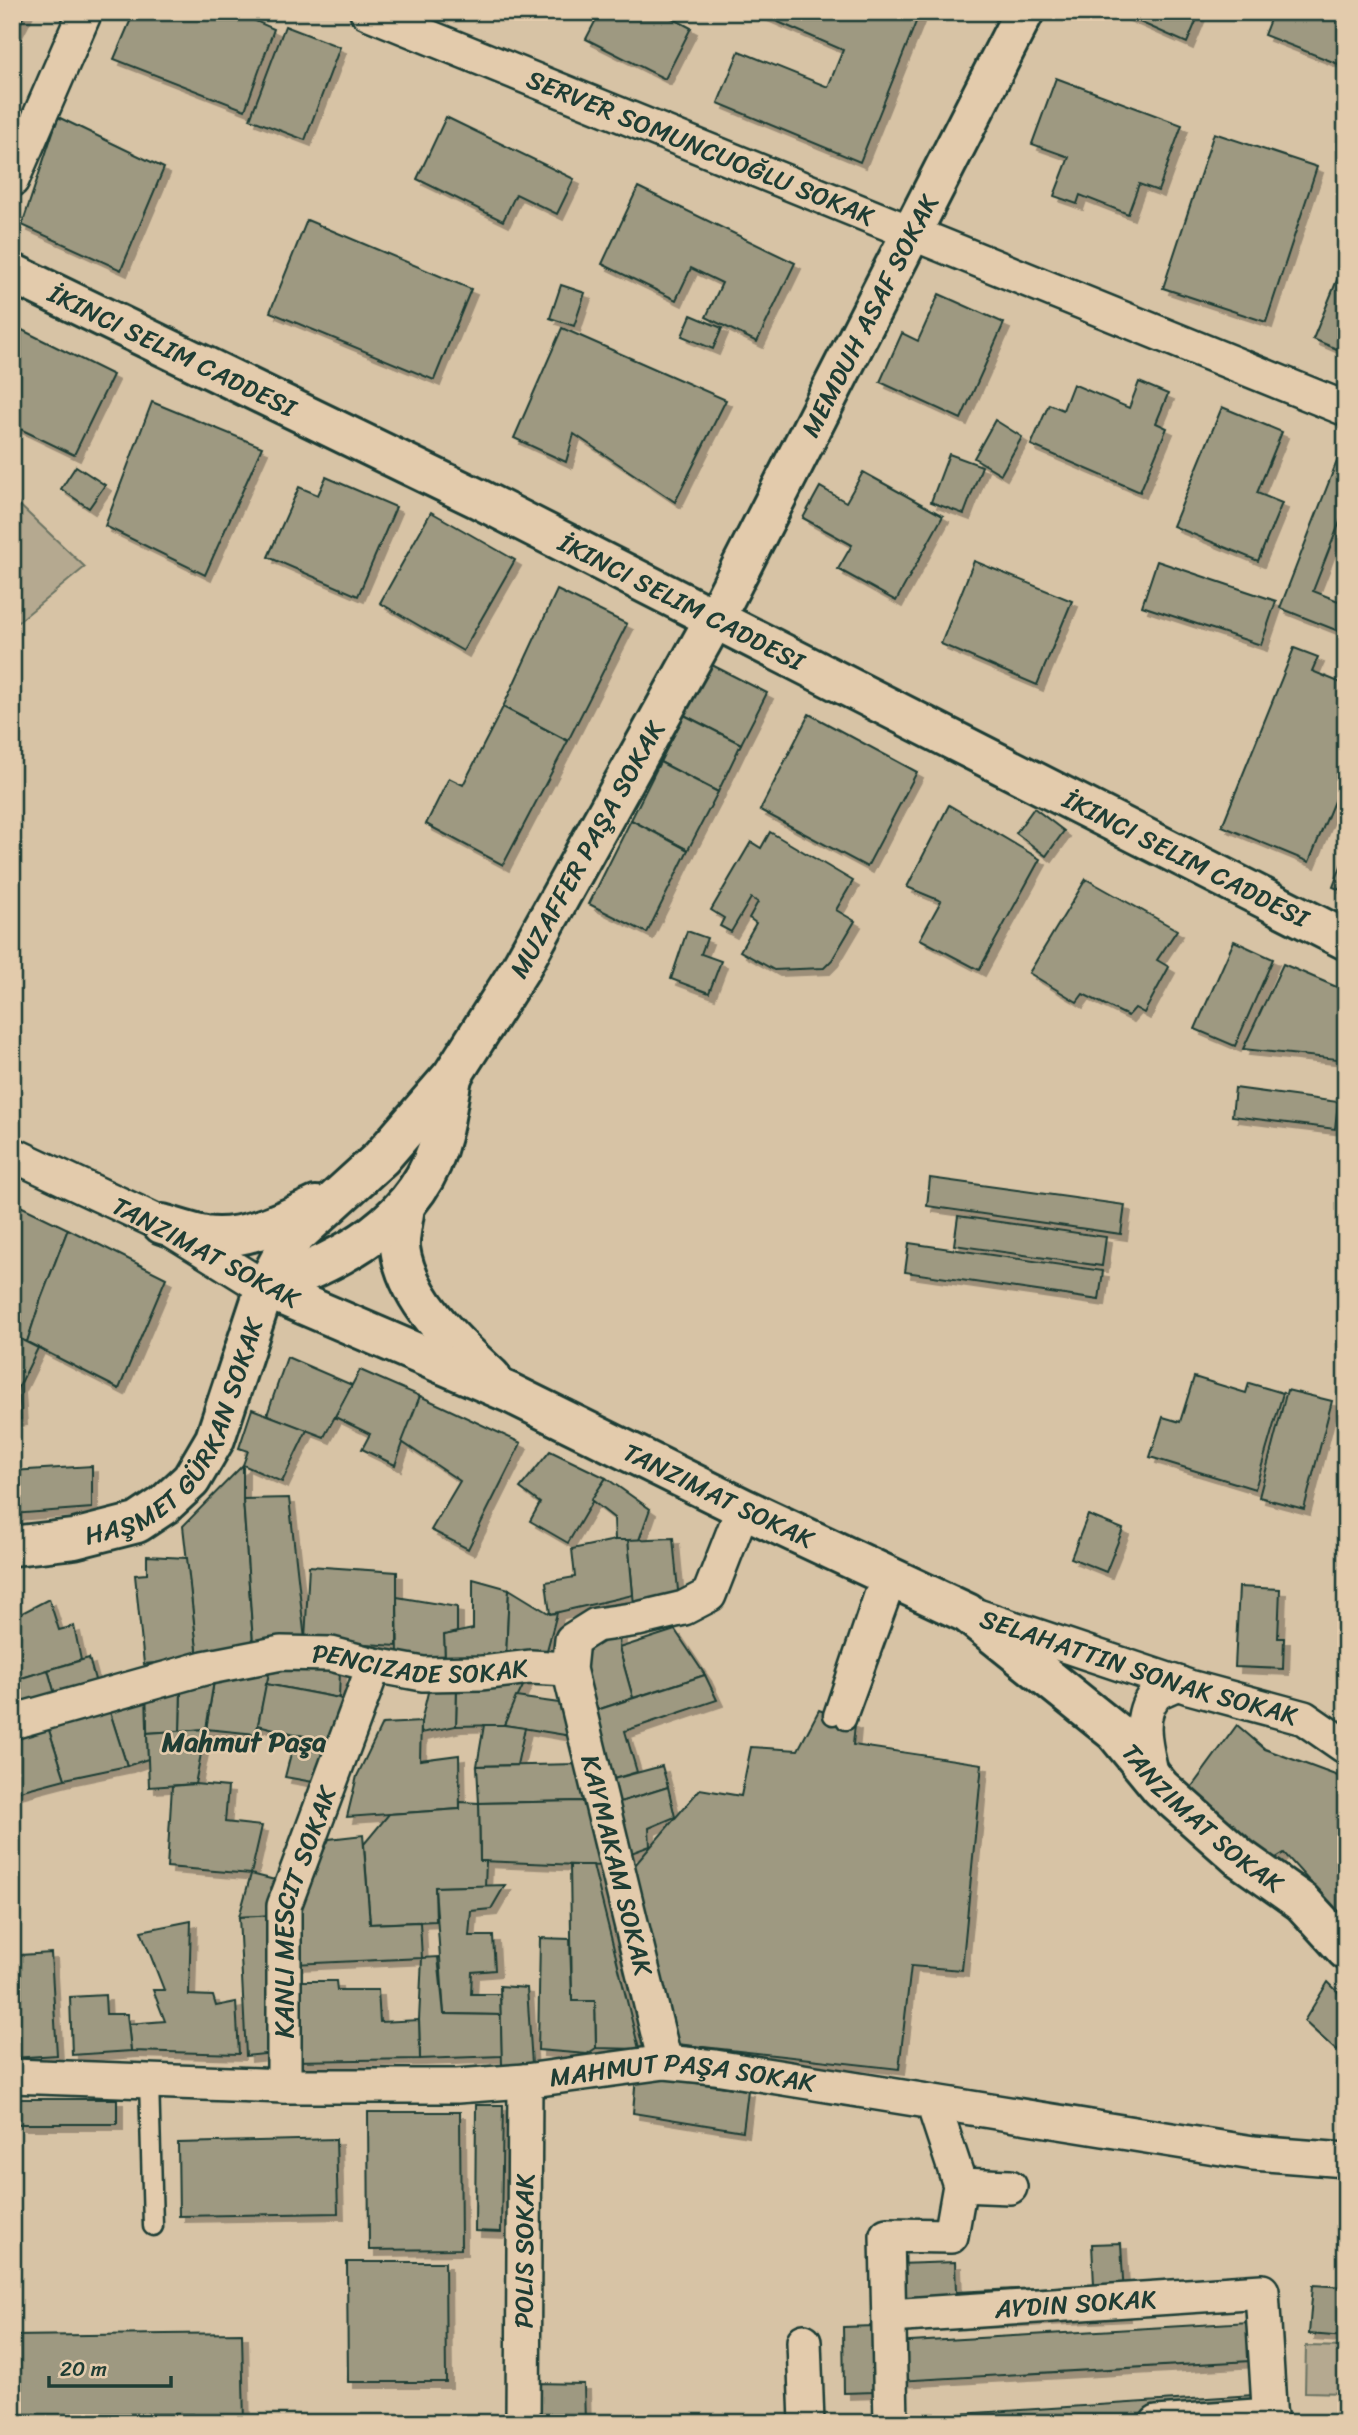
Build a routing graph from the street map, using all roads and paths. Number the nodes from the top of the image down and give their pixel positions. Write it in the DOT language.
graph roads {
  1 [pos="85,12"];
  2 [pos="367,12"];
  3 [pos="1024,12"];
  4 [pos="12,180"];
  5 [pos="911,233"];
  6 [pos="12,273"];
  7 [pos="1346,409"];
  8 [pos="715,618"];
  9 [pos="1346,940"];
  10 [pos="452,1076"];
  11 [pos="12,1154"];
  12 [pos="340,1194"];
  13 [pos="405,1205"];
  14 [pos="162,1224"];
  15 [pos="265,1288"];
  16 [pos="510,1393"];
  17 [pos="743,1508"];
  18 [pos="12,1546"];
  19 [pos="889,1576"];
  20 [pos="967,1613"];
  21 [pos="374,1665"];
  22 [pos="569,1669"];
  23 [pos="1178,1683"];
  24 [pos="839,1717"];
  25 [pos="12,1722"];
  26 [pos="1346,1747"];
  27 [pos="1152,1776"];
  28 [pos="1346,1950"];
  29 [pos="665,2062"];
  30 [pos="12,2076"];
  31 [pos="149,2080"];
  32 [pos="525,2081"];
  33 [pos="285,2086"];
  34 [pos="933,2103"];
  35 [pos="1346,2160"];
  36 [pos="960,2185"];
  37 [pos="1010,2187"];
  38 [pos="153,2226"];
  39 [pos="890,2316"];
  40 [pos="804,2341"];
  41 [pos="1270,2419"];
  42 [pos="523,2423"];
  43 [pos="807,2423"];
  44 [pos="891,2423"];
  45 [pos="1157,2423"];
  1 -- 4 [label="street"];
  2 -- 5 [label="street, SERVER SOMUNCUOĞLU SOKAK"];
  3 -- 5 [label="street, MEMDUH ASAF SOKAK"];
  5 -- 7 [label="street, SERVER SOMUNCUOĞLU SOKAK"];
  5 -- 8 [label="street, MEMDUH ASAF SOKAK"];
  6 -- 8 [label="street, İKINCI SELIM CADDESI"];
  8 -- 9 [label="street, İKINCI SELIM CADDESI"];
  8 -- 10 [label="street, MUZAFFER PAŞA SOKAK"];
  10 -- 12 [label="street"];
  10 -- 13 [label="street"];
  11 -- 14 [label="street, TANZIMAT SOKAK"];
  12 -- 14 [label="street"];
  12 -- 15 [label="street"];
  13 -- 15 [label="street"];
  13 -- 16 [label="street"];
  14 -- 15 [label="street, TANZIMAT SOKAK"];
  15 -- 16 [label="street, TANZIMAT SOKAK"];
  15 -- 18 [label="street, HAŞMET GÜRKAN SOKAK"];
  16 -- 17 [label="street, TANZIMAT SOKAK"];
  17 -- 19 [label="street, TANZIMAT SOKAK"];
  17 -- 22 [label="street, PENCIZADE SOKAK"];
  19 -- 20 [label="street, TANZIMAT SOKAK"];
  19 -- 24 [label="lane"];
  20 -- 23 [label="street, SELAHATTIN SONAK SOKAK"];
  20 -- 27 [label="street, TANZIMAT SOKAK"];
  21 -- 22 [label="street, PENCIZADE SOKAK"];
  21 -- 25 [label="street, PENCIZADE SOKAK"];
  21 -- 33 [label="street"];
  22 -- 29 [label="street, KAYMAKAM SOKAK"];
  23 -- 26 [label="street, SELAHATTIN SONAK SOKAK"];
  23 -- 27 [label="street"];
  27 -- 28 [label="street, TANZIMAT SOKAK"];
  29 -- 32 [label="street, MAHMUT PAŞA SOKAK"];
  29 -- 34 [label="street, MAHMUT PAŞA SOKAK"];
  30 -- 31 [label="street, MAHMUT PAŞA SOKAK"];
  31 -- 33 [label="street, MAHMUT PAŞA SOKAK"];
  31 -- 38 [label="lane"];
  32 -- 33 [label="street, MAHMUT PAŞA SOKAK"];
  32 -- 42 [label="street, POLIS SOKAK"];
  34 -- 35 [label="street, MAHMUT PAŞA SOKAK"];
  34 -- 36 [label="street"];
  36 -- 37 [label="street"];
  36 -- 39 [label="street"];
  39 -- 41 [label="street"];
  39 -- 44 [label="street"];
  40 -- 43 [label="street"];
  41 -- 45 [label="street"];
}
